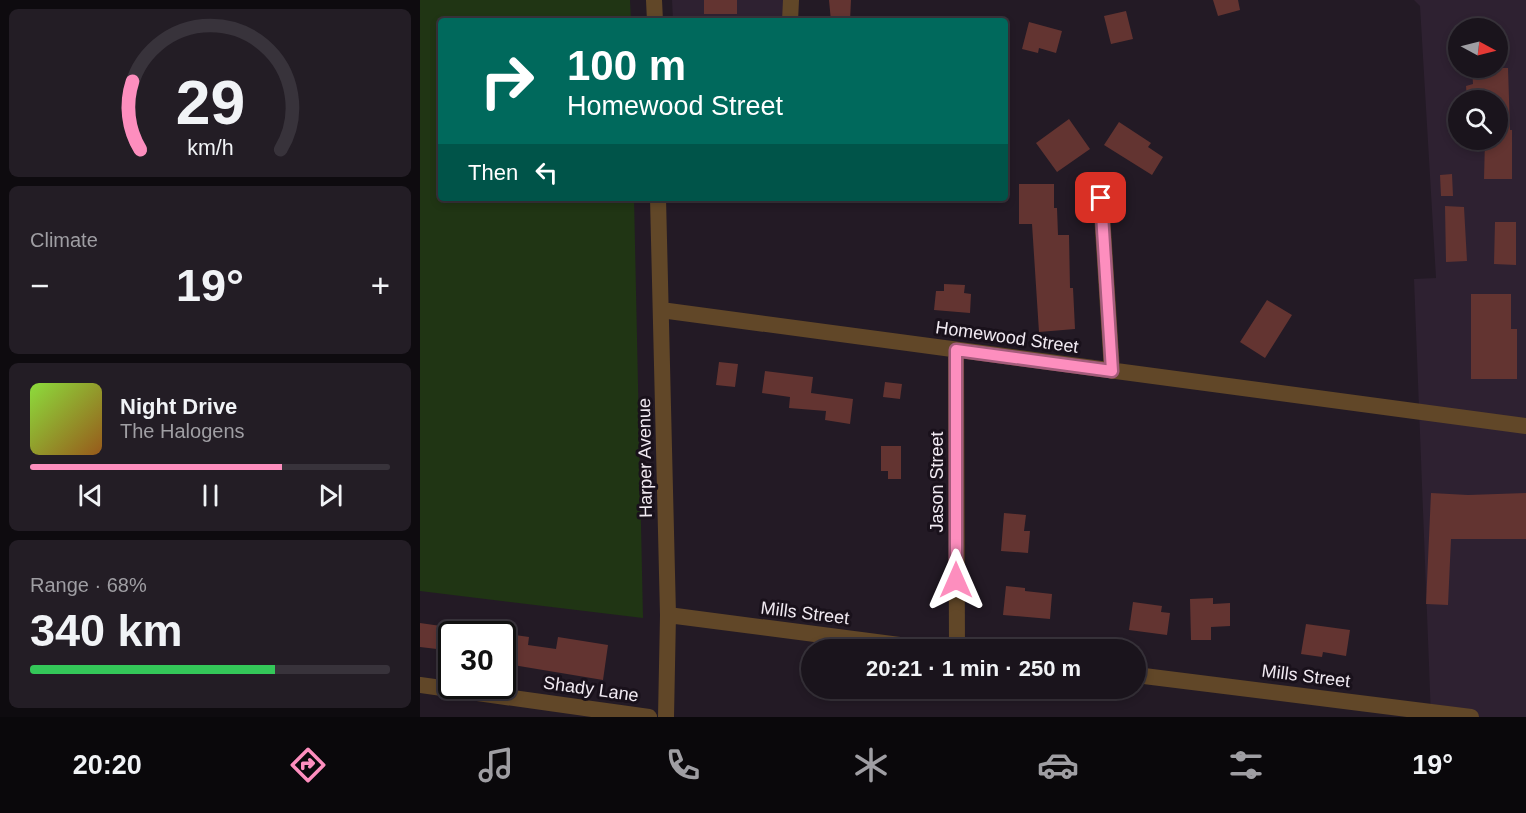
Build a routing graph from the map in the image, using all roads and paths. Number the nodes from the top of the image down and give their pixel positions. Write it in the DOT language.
graph roads {
  1 [pos="654,0"];
  2 [pos="791,0"];
  3 [pos="655,18"];
  4 [pos="790,18"];
  5 [pos="1101,198"];
  6 [pos="658,201"];
  7 [pos="661,310"];
  8 [pos="956,350"];
  9 [pos="1112,371"];
  10 [pos="1526,426"];
  11 [pos="668,615"];
  12 [pos="853,639"];
  13 [pos="957,639"];
  14 [pos="1146,676"];
  15 [pos="420,685"];
  16 [pos="649,717"];
  17 [pos="666,717"];
  18 [pos="1471,717"];
  1 -- 3 [label="street"];
  2 -- 4 [label="street"];
  5 -- 9 [label="street"];
  6 -- 7 [label="street, Harper Avenue"];
  7 -- 8 [label="street, Homewood Street"];
  7 -- 11 [label="street, Harper Avenue"];
  8 -- 9 [label="street, Homewood Street"];
  8 -- 13 [label="street, Jason Street"];
  9 -- 10 [label="street, Homewood Street"];
  11 -- 12 [label="street, Mills Street"];
  11 -- 17 [label="street, Harper Avenue"];
  14 -- 18 [label="street, Mills Street"];
  15 -- 16 [label="street, Shady Lane"];
}
